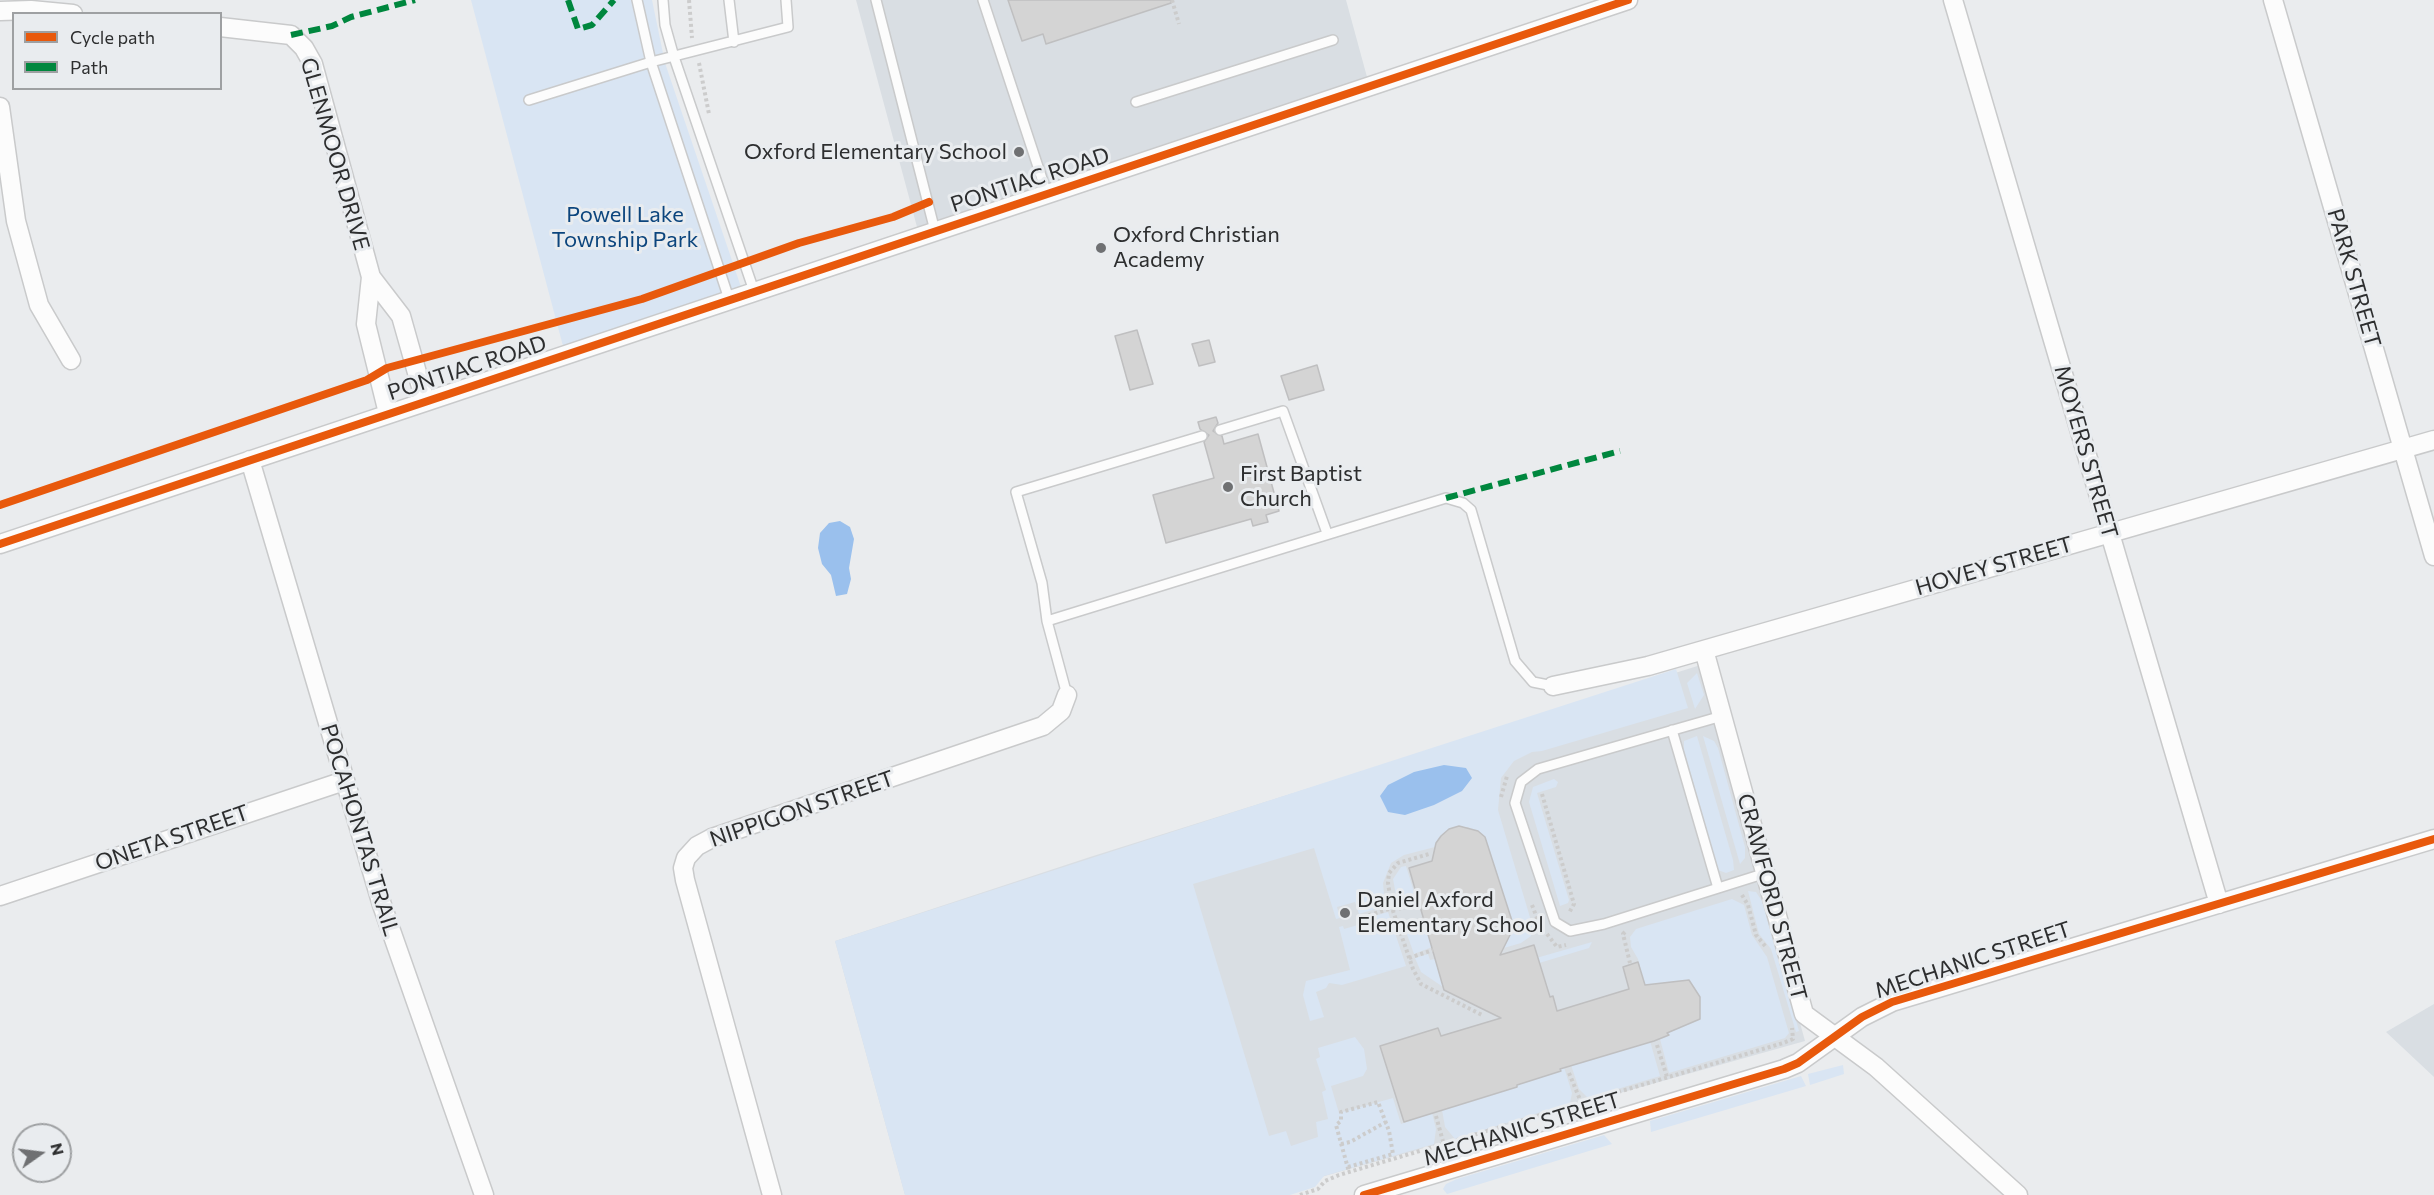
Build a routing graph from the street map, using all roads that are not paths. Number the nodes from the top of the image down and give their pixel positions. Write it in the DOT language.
graph roads {
  1 [pos="637,0"];
  2 [pos="663,0"];
  3 [pos="729,0"];
  4 [pos="786,0"];
  5 [pos="876,0"];
  6 [pos="983,0"];
  7 [pos="1628,0"];
  8 [pos="1953,0"];
  9 [pos="2273,0"];
  10 [pos="0,11"];
  11 [pos="52,12"];
  12 [pos="222,27"];
  13 [pos="1333,40"];
  14 [pos="734,42"];
  15 [pos="674,57"];
  16 [pos="651,62"];
  17 [pos="529,100"];
  18 [pos="1136,102"];
  19 [pos="0,107"];
  20 [pos="1047,194"];
  21 [pos="935,231"];
  22 [pos="371,277"];
  23 [pos="754,291"];
  24 [pos="729,299"];
  25 [pos="71,360"];
  26 [pos="425,401"];
  27 [pos="388,413"];
  28 [pos="1220,430"];
  29 [pos="1202,436"];
  30 [pos="2434,440"];
  31 [pos="2404,449"];
  32 [pos="250,460"];
  33 [pos="2110,532"];
  34 [pos="1327,533"];
  35 [pos="0,544"];
  36 [pos="2434,555"];
  37 [pos="1047,621"];
  38 [pos="1704,650"];
  39 [pos="1553,686"];
  40 [pos="1067,695"];
  41 [pos="1722,716"];
  42 [pos="1672,730"];
  43 [pos="344,781"];
  44 [pos="2434,839"];
  45 [pos="1766,873"];
  46 [pos="1718,888"];
  47 [pos="0,896"];
  48 [pos="2218,904"];
  49 [pos="1836,1037"];
  50 [pos="1411,1189"];
  51 [pos="484,1195"];
  52 [pos="772,1195"];
  53 [pos="1364,1195"];
  54 [pos="2018,1195"];
  1 -- 16 [label="lane"];
  2 -- 15 [label="lane"];
  3 -- 14 [label="lane"];
  4 -- 14 [label="lane"];
  5 -- 21 [label="lane"];
  6 -- 20 [label="lane"];
  7 -- 20 [label="street, PONTIAC ROAD"];
  8 -- 33 [label="street, MOYERS STREET"];
  9 -- 31 [label="street, PARK STREET"];
  10 -- 11 [label="street"];
  12 -- 22 [label="street, GLENMOOR DRIVE"];
  13 -- 18 [label="lane"];
  14 -- 15 [label="lane"];
  15 -- 16 [label="lane"];
  15 -- 23 [label="lane"];
  16 -- 17 [label="lane"];
  16 -- 24 [label="lane"];
  19 -- 25 [label="street"];
  20 -- 21 [label="street, PONTIAC ROAD"];
  21 -- 23 [label="street, PONTIAC ROAD"];
  22 -- 26 [label="street, GLENMOOR DRIVE"];
  22 -- 27 [label="street, GLENMOOR DRIVE"];
  23 -- 24 [label="street, PONTIAC ROAD"];
  24 -- 26 [label="street, PONTIAC ROAD"];
  26 -- 27 [label="street, PONTIAC ROAD"];
  27 -- 32 [label="street, PONTIAC ROAD"];
  28 -- 34 [label="lane"];
  29 -- 37 [label="lane"];
  30 -- 31 [label="street, HOVEY STREET"];
  31 -- 33 [label="street, HOVEY STREET"];
  31 -- 36 [label="street, PARK STREET"];
  32 -- 35 [label="street, PONTIAC ROAD"];
  32 -- 43 [label="street, POCAHONTAS TRAIL"];
  33 -- 38 [label="street, HOVEY STREET"];
  33 -- 48 [label="street, MOYERS STREET"];
  34 -- 37 [label="lane"];
  34 -- 39 [label="lane"];
  37 -- 40 [label="lane"];
  38 -- 39 [label="street, HOVEY STREET"];
  38 -- 41 [label="street, CRAWFORD STREET"];
  40 -- 52 [label="street, NIPPIGON STREET"];
  41 -- 42 [label="lane"];
  41 -- 45 [label="street, CRAWFORD STREET"];
  42 -- 46 [label="lane"];
  42 -- 46 [label="lane"];
  43 -- 47 [label="street, ONETA STREET"];
  43 -- 51 [label="street, POCAHONTAS TRAIL"];
  44 -- 48 [label="street, MECHANIC STREET"];
  45 -- 46 [label="lane"];
  45 -- 49 [label="street, CRAWFORD STREET"];
  48 -- 49 [label="street, MECHANIC STREET"];
  49 -- 50 [label="street, MECHANIC STREET"];
  49 -- 54 [label="street, CRAWFORD STREET"];
  50 -- 53 [label="street, MECHANIC STREET"];
}
